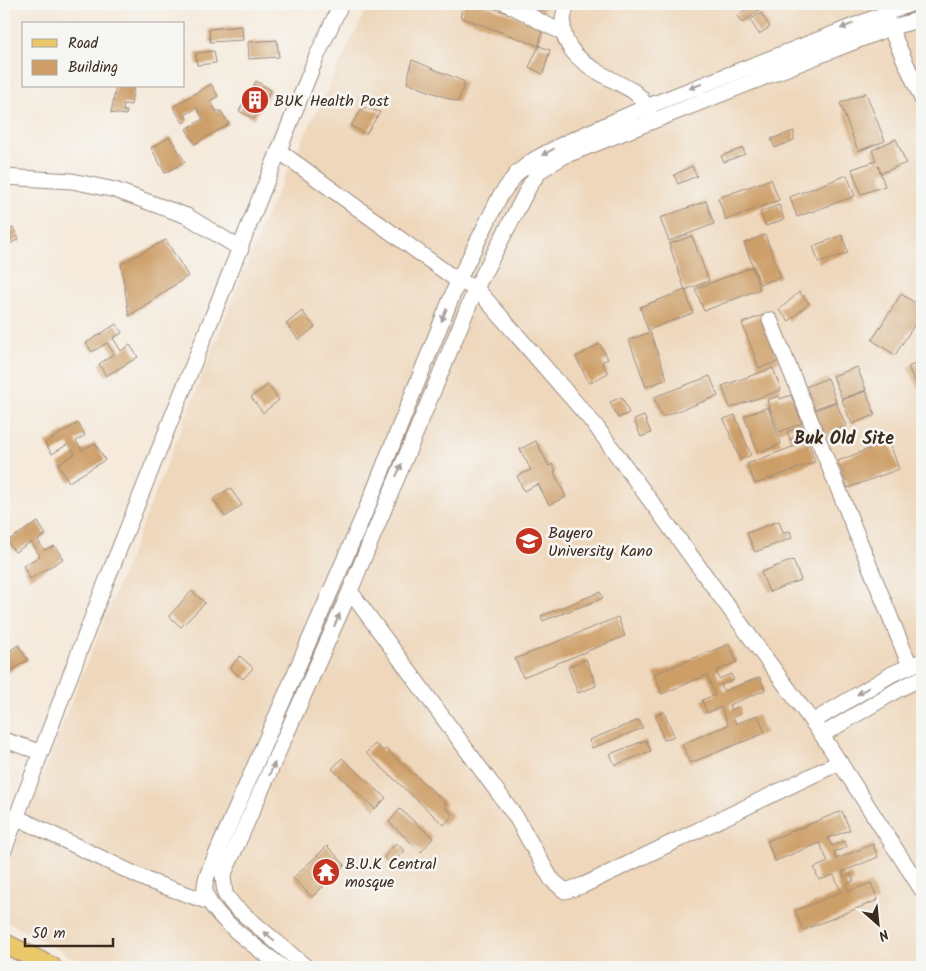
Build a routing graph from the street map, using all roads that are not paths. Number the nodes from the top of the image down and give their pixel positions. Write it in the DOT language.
graph roads {
  1 [pos="341,4"];
  2 [pos="507,4"];
  3 [pos="567,4"];
  4 [pos="910,4"];
  5 [pos="884,12"];
  6 [pos="922,19"];
  7 [pos="889,28"];
  8 [pos="563,32"];
  9 [pos="922,99"];
  10 [pos="646,107"];
  11 [pos="651,122"];
  12 [pos="279,151"];
  13 [pos="4,177"];
  14 [pos="241,249"];
  15 [pos="458,282"];
  16 [pos="476,288"];
  17 [pos="770,320"];
  18 [pos="350,591"];
  19 [pos="306,651"];
  20 [pos="321,658"];
  21 [pos="916,663"];
  22 [pos="892,674"];
  23 [pos="922,678"];
  24 [pos="899,689"];
  25 [pos="812,722"];
  26 [pos="822,736"];
  27 [pos="4,740"];
  28 [pos="40,752"];
  29 [pos="840,762"];
  30 [pos="240,795"];
  31 [pos="258,801"];
  32 [pos="16,817"];
  33 [pos="4,850"];
  34 [pos="922,890"];
  35 [pos="209,902"];
  36 [pos="234,906"];
  37 [pos="224,919"];
  38 [pos="4,943"];
  39 [pos="52,967"];
  40 [pos="282,967"];
  41 [pos="306,967"];
  1 -- 12 [label="street"];
  2 -- 8 [label="street"];
  3 -- 8 [label="street"];
  4 -- 5 [label="street"];
  5 -- 7 [label="street"];
  5 -- 10 [label="street, one-way"];
  6 -- 7 [label="street"];
  7 -- 9 [label="street"];
  7 -- 11 [label="street"];
  8 -- 10 [label="street"];
  10 -- 11 [label="street"];
  10 -- 15 [label="street, one-way"];
  11 -- 16 [label="street"];
  12 -- 14 [label="street"];
  12 -- 15 [label="street"];
  13 -- 14 [label="street"];
  14 -- 28 [label="street"];
  15 -- 16 [label="street"];
  15 -- 19 [label="street, one-way"];
  18 -- 16 [label="street, one-way"];
  16 -- 25 [label="street"];
  17 -- 21 [label="street"];
  20 -- 18 [label="street, one-way"];
  18 -- 29 [label="street"];
  19 -- 20 [label="street"];
  19 -- 30 [label="street"];
  31 -- 20 [label="street, one-way"];
  21 -- 22 [label="street"];
  22 -- 24 [label="street"];
  22 -- 25 [label="street, one-way"];
  23 -- 24 [label="street"];
  24 -- 26 [label="street"];
  25 -- 26 [label="street"];
  26 -- 29 [label="street"];
  27 -- 28 [label="street"];
  28 -- 32 [label="street"];
  29 -- 34 [label="street"];
  30 -- 31 [label="street"];
  30 -- 35 [label="street"];
  31 -- 36 [label="street"];
  32 -- 33 [label="street"];
  32 -- 35 [label="street"];
  35 -- 37 [label="street"];
  36 -- 37 [label="street"];
  41 -- 36 [label="street, one-way"];
  37 -- 40 [label="street"];
  38 -- 39 [label="main road"];
}
